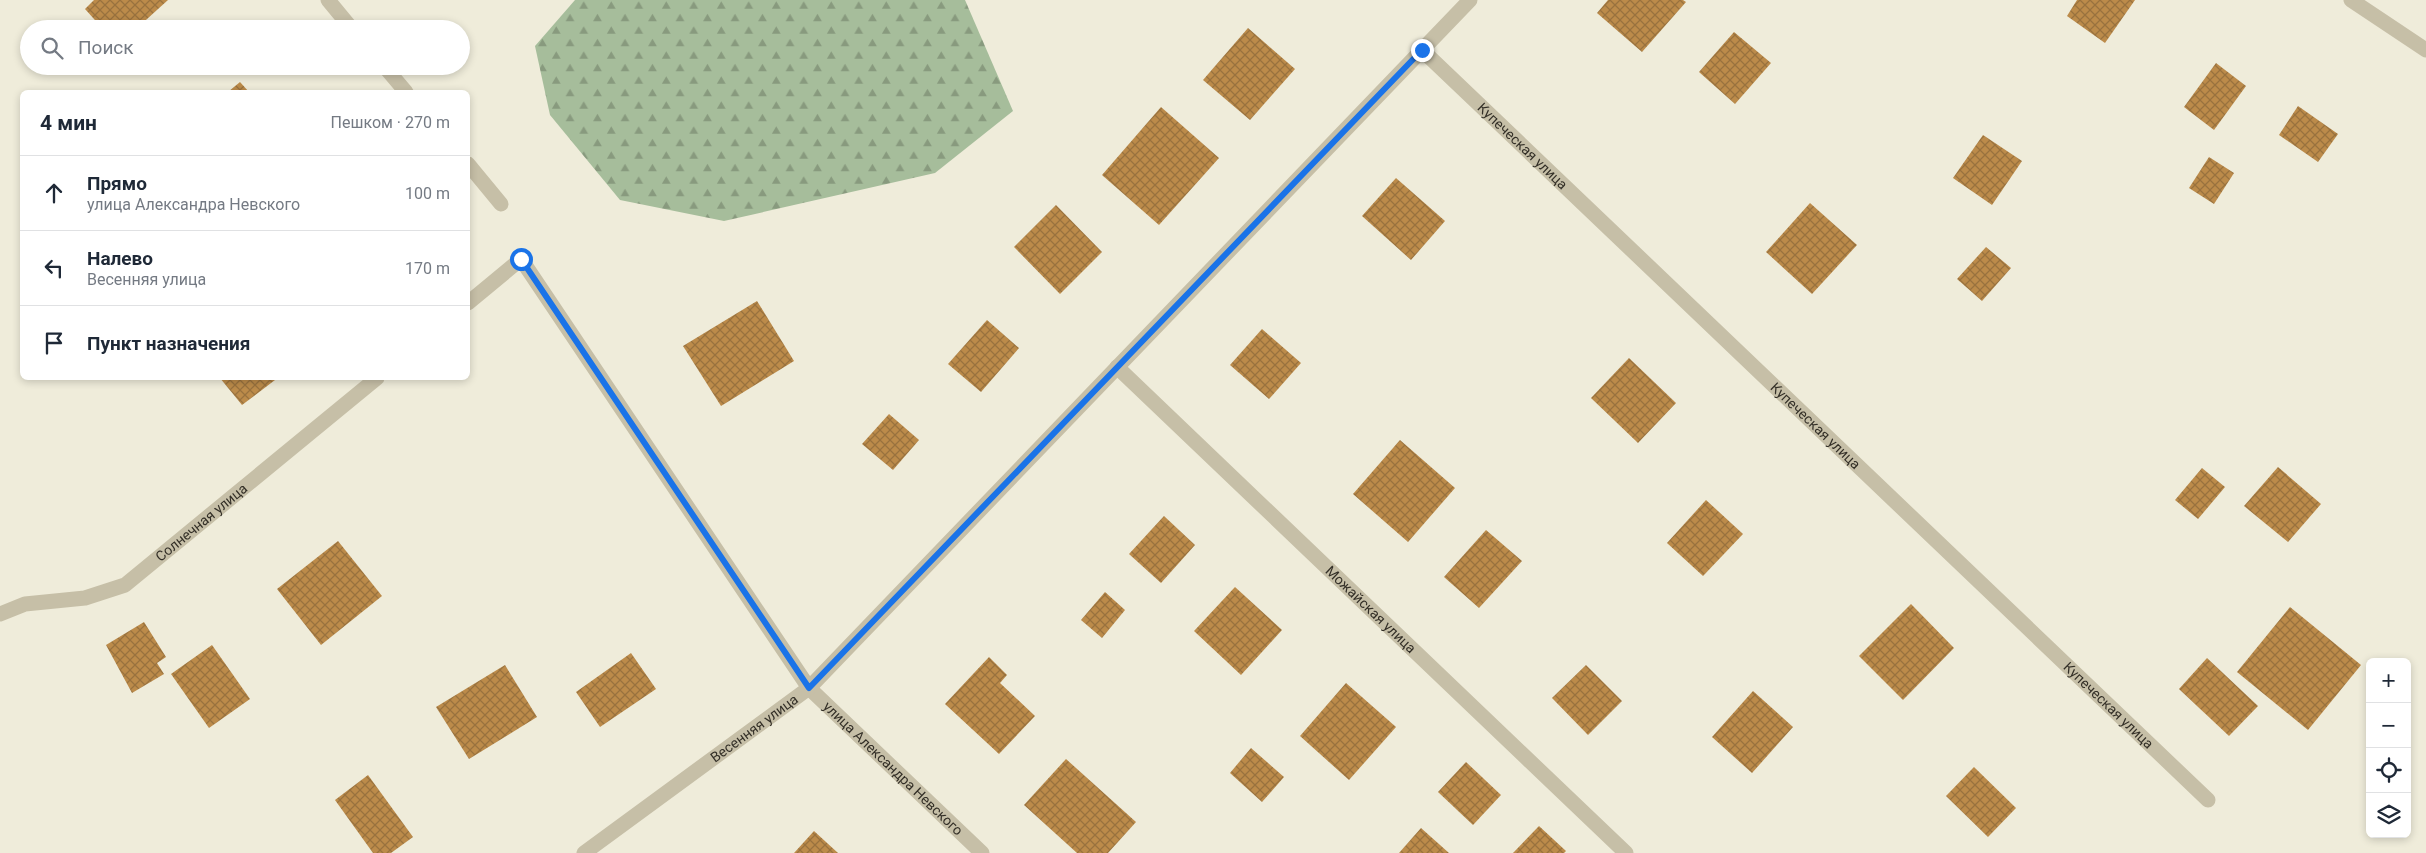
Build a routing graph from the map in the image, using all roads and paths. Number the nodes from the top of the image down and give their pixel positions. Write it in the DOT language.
graph roads {
  1 [pos="328,0"];
  2 [pos="1470,0"];
  3 [pos="2351,0"];
  4 [pos="345,20"];
  5 [pos="1422,50"];
  6 [pos="2426,50"];
  7 [pos="392,75"];
  8 [pos="404,90"];
  9 [pos="470,166"];
  10 [pos="501,204"];
  11 [pos="470,301"];
  12 [pos="1117,367"];
  13 [pos="375,380"];
  14 [pos="0,614"];
  15 [pos="809,688"];
  16 [pos="2208,800"];
  17 [pos="584,853"];
  18 [pos="982,853"];
  19 [pos="1626,853"];
  1 -- 4 [label="street"];
  2 -- 5 [label="street, Весенняя улица"];
  3 -- 6 [label="street"];
  5 -- 12 [label="street, Весенняя улица"];
  5 -- 16 [label="street, Купеческая улица"];
  7 -- 8 [label="street"];
  9 -- 10 [label="street"];
  11 -- 15 [label="street, улица Александра Невского"];
  12 -- 15 [label="street, Весенняя улица"];
  12 -- 19 [label="street, Можайская улица"];
  13 -- 14 [label="street, Солнечная улица"];
  15 -- 17 [label="street, Весенняя улица"];
  15 -- 18 [label="street, улица Александра Невского"];
}
